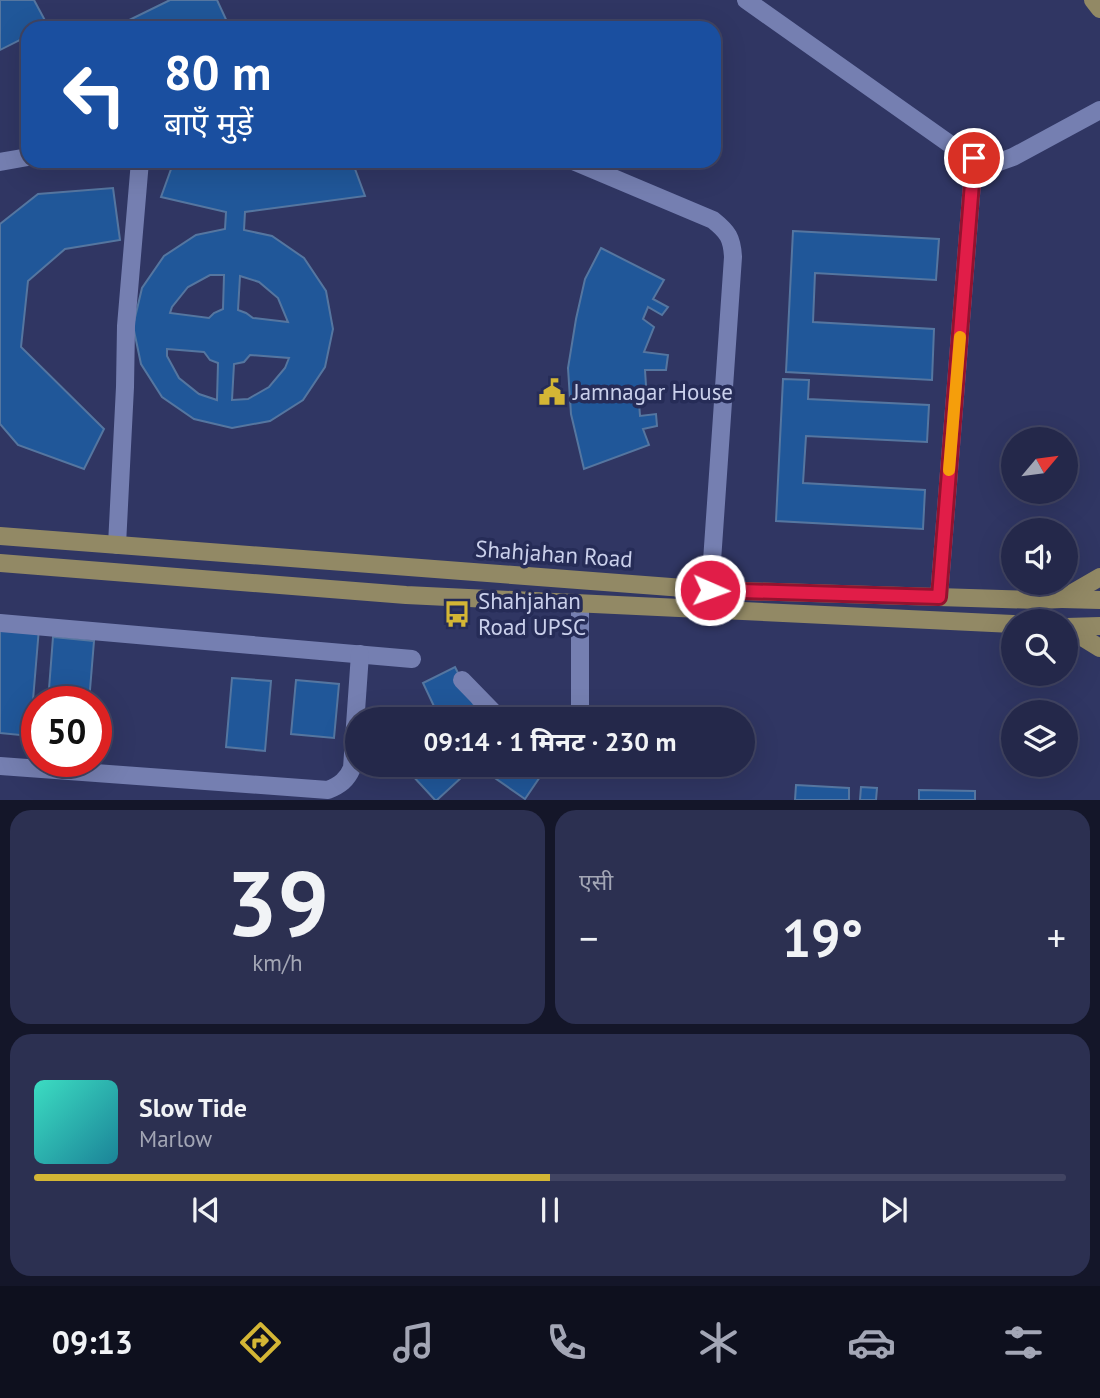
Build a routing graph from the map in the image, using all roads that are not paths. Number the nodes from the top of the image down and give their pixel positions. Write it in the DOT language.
graph roads {
  1 [pos="746,0"];
  2 [pos="1093,0"];
  3 [pos="1100,9"];
  4 [pos="1100,110"];
  5 [pos="21,158"];
  6 [pos="974,158"];
  7 [pos="0,162"];
  8 [pos="139,168"];
  9 [pos="590,168"];
  10 [pos="0,536"];
  11 [pos="117,545"];
  12 [pos="0,563"];
  13 [pos="1100,577"];
  14 [pos="710,590"];
  15 [pos="939,597"];
  16 [pos="1062,599"];
  17 [pos="1100,600"];
  18 [pos="580,604"];
  19 [pos="0,623"];
  20 [pos="1001,623"];
  21 [pos="1100,626"];
  22 [pos="1078,627"];
  23 [pos="1078,634"];
  24 [pos="1100,648"];
  25 [pos="360,654"];
  26 [pos="412,659"];
  27 [pos="462,680"];
  28 [pos="488,707"];
  29 [pos="580,707"];
  30 [pos="0,766"];
  1 -- 6 [label="street"];
  2 -- 3 [label="main road"];
  4 -- 6 [label="street"];
  5 -- 7 [label="street"];
  6 -- 15 [label="street"];
  8 -- 11 [label="street"];
  9 -- 14 [label="street"];
  10 -- 11 [label="main road, Shahjahan Road"];
  11 -- 14 [label="main road, Shahjahan Road"];
  12 -- 18 [label="main road, Shahjahan Road"];
  13 -- 16 [label="main road"];
  14 -- 15 [label="main road, Shahjahan Road"];
  15 -- 16 [label="main road, Shahjahan Road"];
  16 -- 17 [label="main road, Shahjahan Road"];
  18 -- 20 [label="main road, Shahjahan Road"];
  18 -- 29 [label="street"];
  19 -- 25 [label="street"];
  21 -- 22 [label="main road"];
  23 -- 24 [label="main road"];
  25 -- 26 [label="street"];
  25 -- 30 [label="street"];
  27 -- 28 [label="street"];
}
